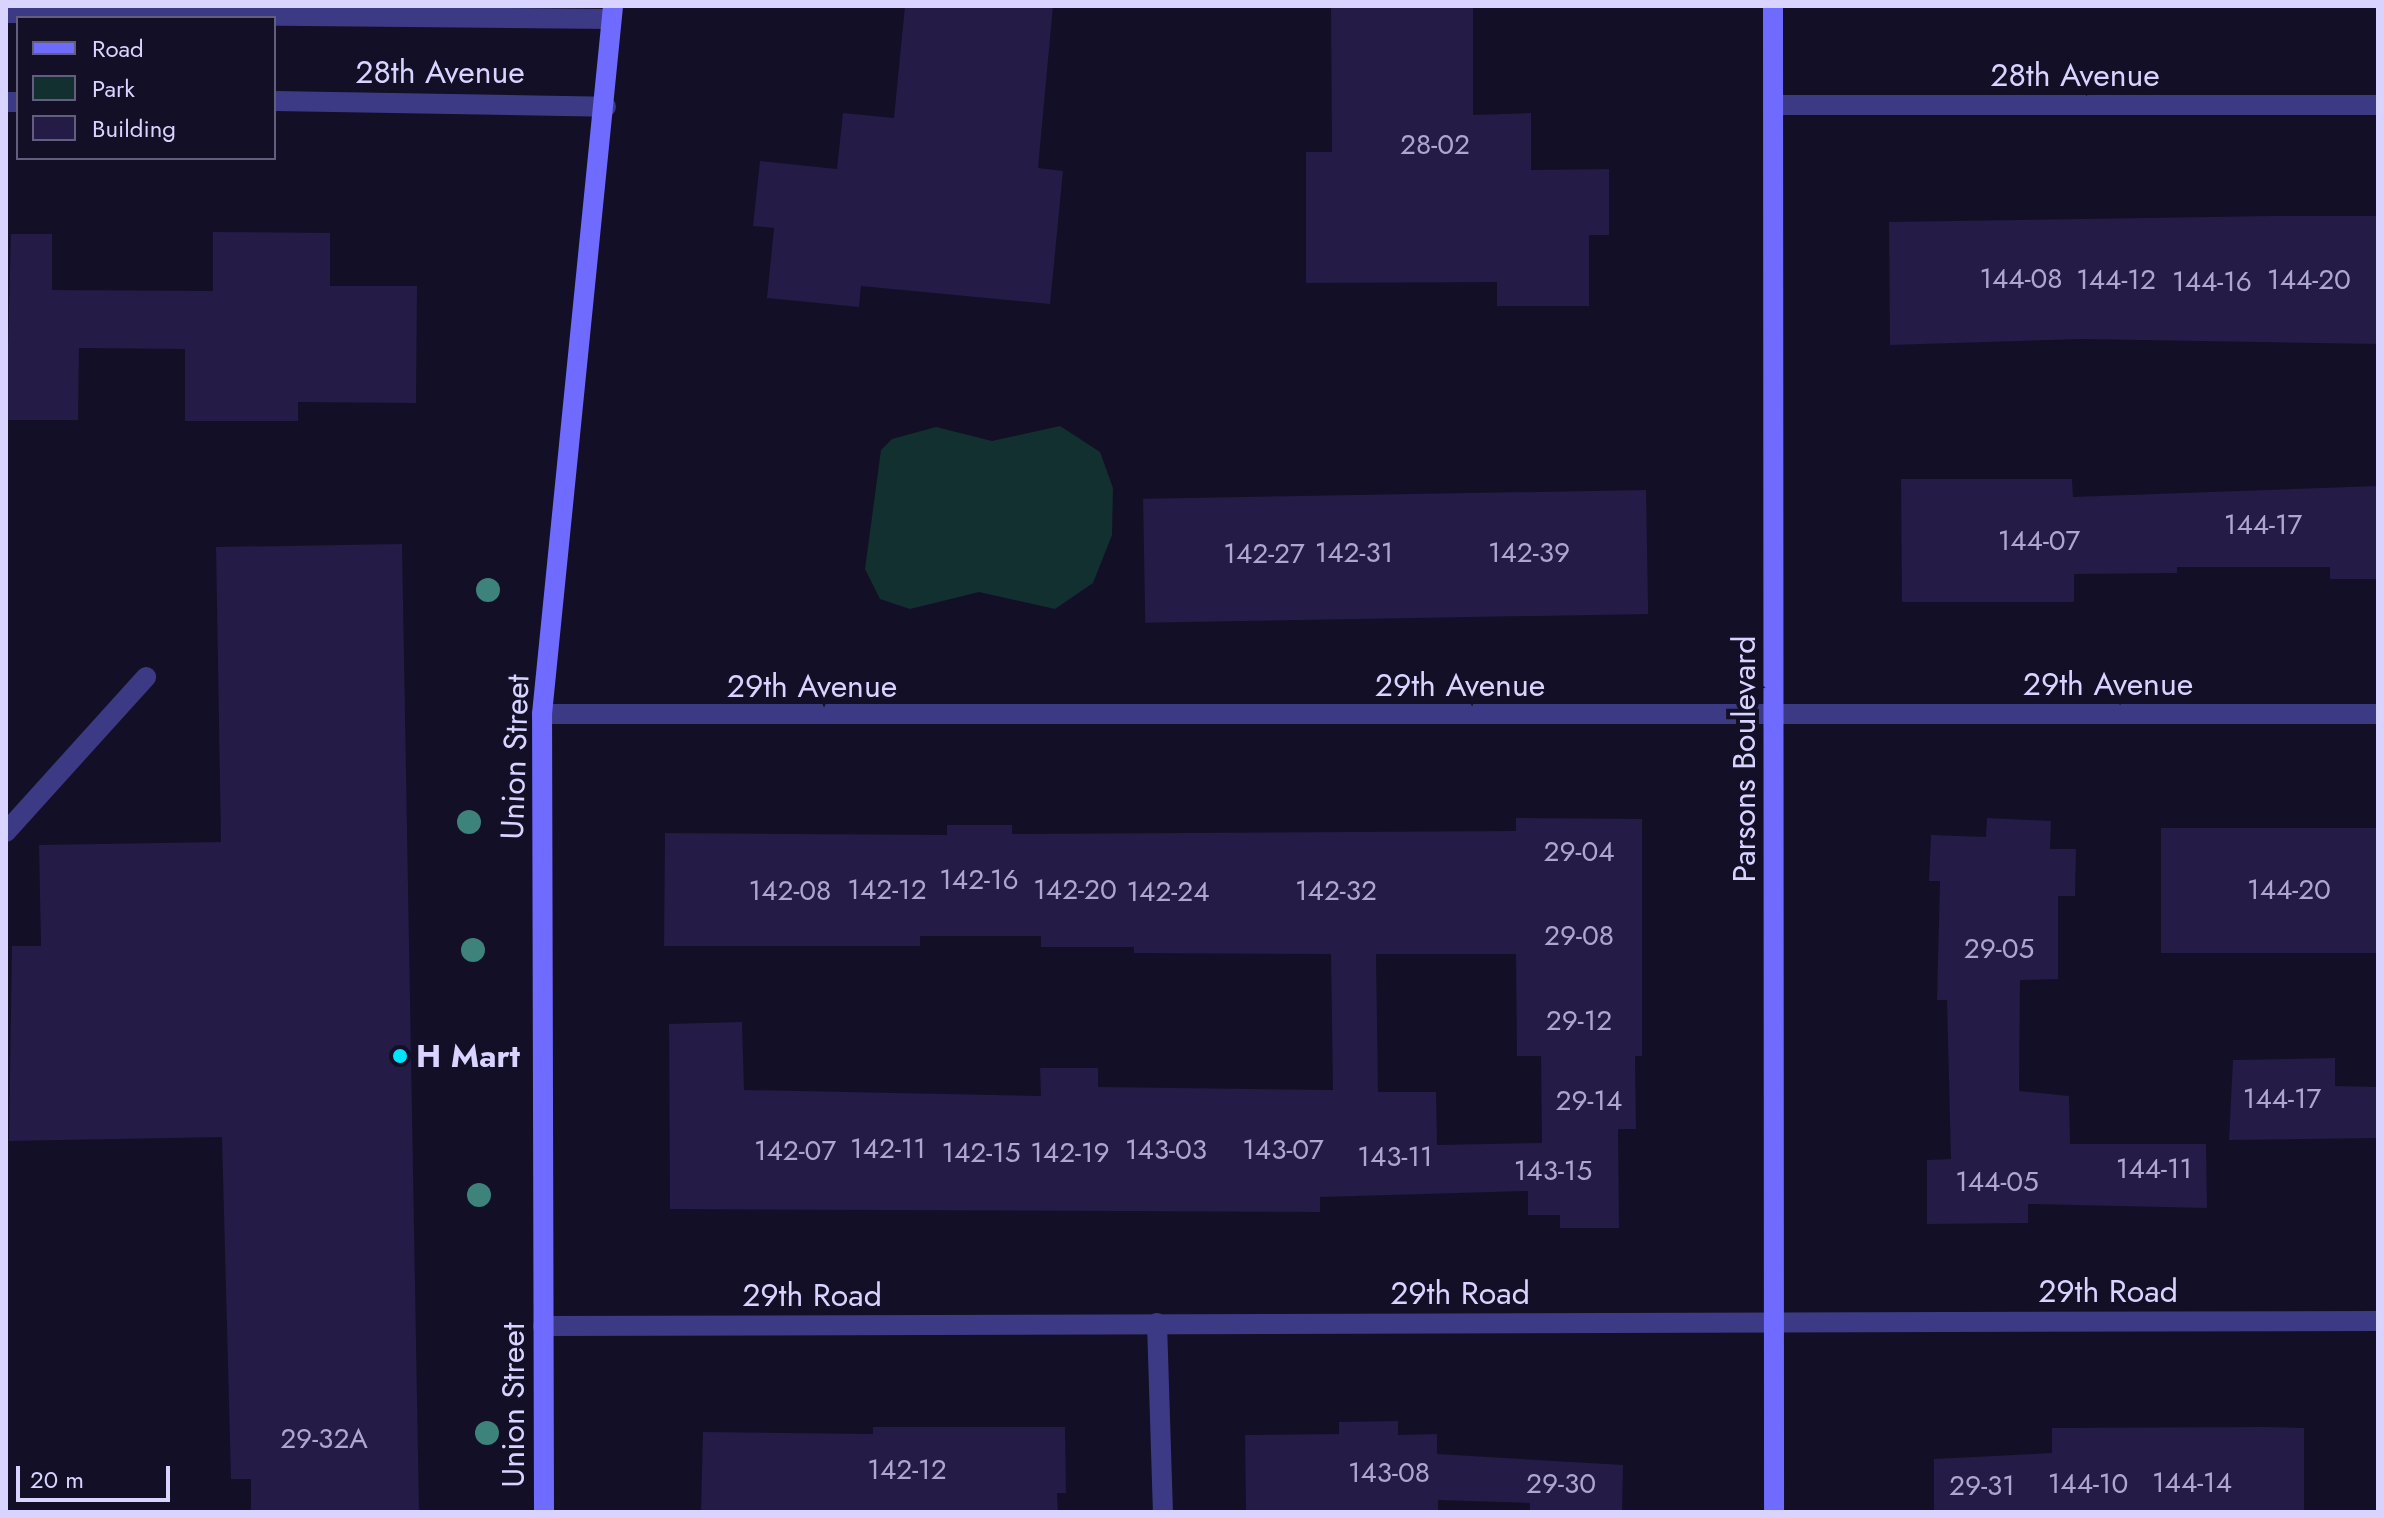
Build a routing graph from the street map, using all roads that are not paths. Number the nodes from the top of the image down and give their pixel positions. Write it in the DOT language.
graph roads {
  1 [pos="1773,6"];
  2 [pos="612,12"];
  3 [pos="6,13"];
  4 [pos="276,101"];
  5 [pos="1773,105"];
  6 [pos="2378,105"];
  7 [pos="606,107"];
  8 [pos="146,677"];
  9 [pos="542,714"];
  10 [pos="2378,714"];
  11 [pos="1774,715"];
  12 [pos="6,832"];
  13 [pos="2378,1321"];
  14 [pos="1775,1322"];
  15 [pos="1157,1323"];
  16 [pos="543,1326"];
  17 [pos="544,1512"];
  18 [pos="1163,1512"];
  19 [pos="1774,1512"];
  1 -- 5 [label="street, Parsons Boulevard"];
  2 -- 3 [label="street, 28th Avenue"];
  2 -- 7 [label="street, Union Street"];
  4 -- 7 [label="street, 28th Avenue"];
  5 -- 6 [label="street, 28th Avenue"];
  5 -- 11 [label="street, Parsons Boulevard"];
  7 -- 9 [label="street, Union Street"];
  8 -- 12 [label="street"];
  9 -- 11 [label="street, 29th Avenue"];
  9 -- 16 [label="street, Union Street"];
  10 -- 11 [label="street, 29th Avenue"];
  11 -- 14 [label="street, Parsons Boulevard"];
  13 -- 14 [label="street, 29th Road"];
  14 -- 15 [label="street, 29th Road"];
  14 -- 19 [label="street, Parsons Boulevard"];
  15 -- 16 [label="street, 29th Road"];
  15 -- 18 [label="street"];
  16 -- 17 [label="street, Union Street"];
}
